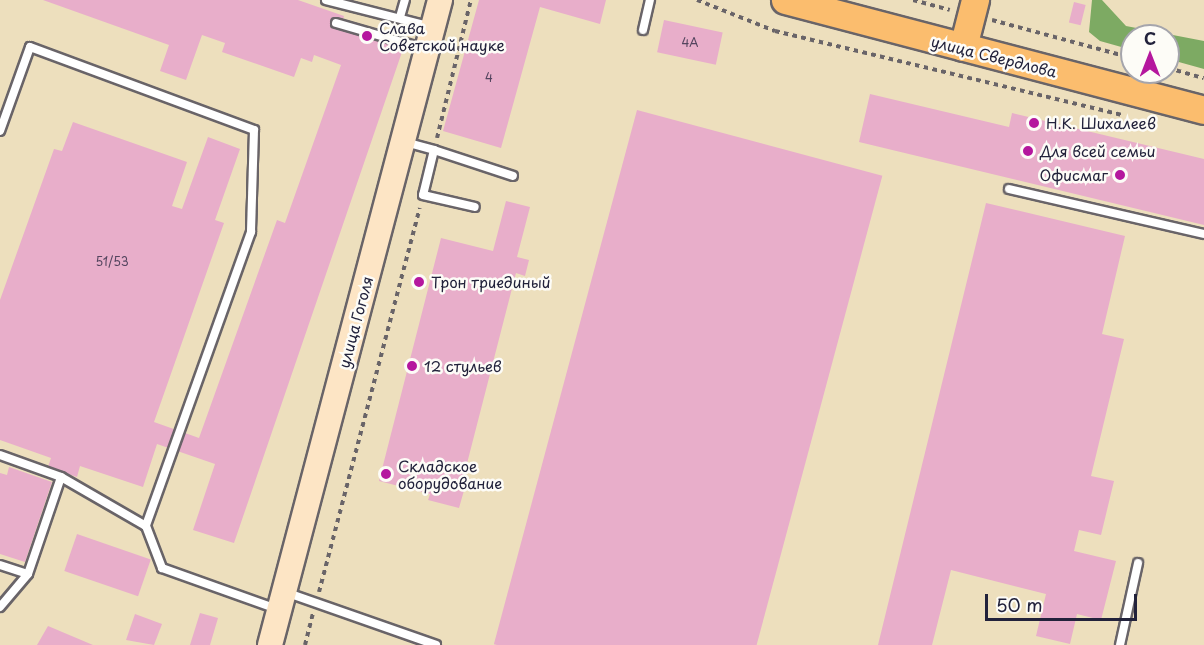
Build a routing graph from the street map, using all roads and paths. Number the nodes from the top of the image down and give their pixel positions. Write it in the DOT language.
graph roads {
  1 [pos="326,0"];
  2 [pos="405,0"];
  3 [pos="440,0"];
  4 [pos="471,0"];
  5 [pos="650,0"];
  6 [pos="697,0"];
  7 [pos="785,0"];
  8 [pos="913,0"];
  9 [pos="973,7"];
  10 [pos="400,17"];
  11 [pos="336,23"];
  12 [pos="643,30"];
  13 [pos="429,38"];
  14 [pos="963,47"];
  15 [pos="1120,54"];
  16 [pos="1180,71"];
  17 [pos="1204,78"];
  18 [pos="1204,110"];
  19 [pos="1123,115"];
  20 [pos="0,131"];
  21 [pos="402,141"];
  22 [pos="434,150"];
  23 [pos="513,176"];
  24 [pos="1009,189"];
  25 [pos="423,195"];
  26 [pos="475,207"];
  27 [pos="1204,234"];
  28 [pos="0,455"];
  29 [pos="61,477"];
  30 [pos="146,526"];
  31 [pos="1138,563"];
  32 [pos="0,565"];
  33 [pos="28,574"];
  34 [pos="282,601"];
  35 [pos="317,602"];
  36 [pos="0,607"];
  37 [pos="270,645"];
  38 [pos="305,645"];
  39 [pos="436,645"];
  40 [pos="1120,645"];
  1 -- 10 [label="lane"];
  2 -- 10 [label="lane"];
  3 -- 13 [label="main road, улица Гоголя"];
  4 -- 22 [label="path"];
  5 -- 12 [label="lane"];
  6 -- 19 [label="path"];
  7 -- 14 [label="main road, улица Свердлова"];
  8 -- 9 [label="path"];
  9 -- 14 [label="main road"];
  9 -- 15 [label="path"];
  10 -- 13 [label="lane"];
  11 -- 13 [label="lane"];
  13 -- 21 [label="main road, улица Гоголя"];
  14 -- 18 [label="main road, улица Свердлова"];
  16 -- 17 [label="path"];
  20 -- 30 [label="lane"];
  21 -- 22 [label="lane"];
  21 -- 34 [label="main road, улица Гоголя"];
  22 -- 23 [label="lane"];
  22 -- 25 [label="lane"];
  24 -- 27 [label="lane"];
  25 -- 26 [label="lane"];
  25 -- 35 [label="path"];
  28 -- 29 [label="lane"];
  29 -- 30 [label="lane"];
  29 -- 33 [label="lane"];
  30 -- 34 [label="lane"];
  31 -- 40 [label="lane"];
  32 -- 33 [label="lane"];
  33 -- 36 [label="lane"];
  34 -- 35 [label="lane"];
  34 -- 37 [label="main road, улица Гоголя"];
  35 -- 38 [label="path"];
  35 -- 39 [label="lane"];
}
